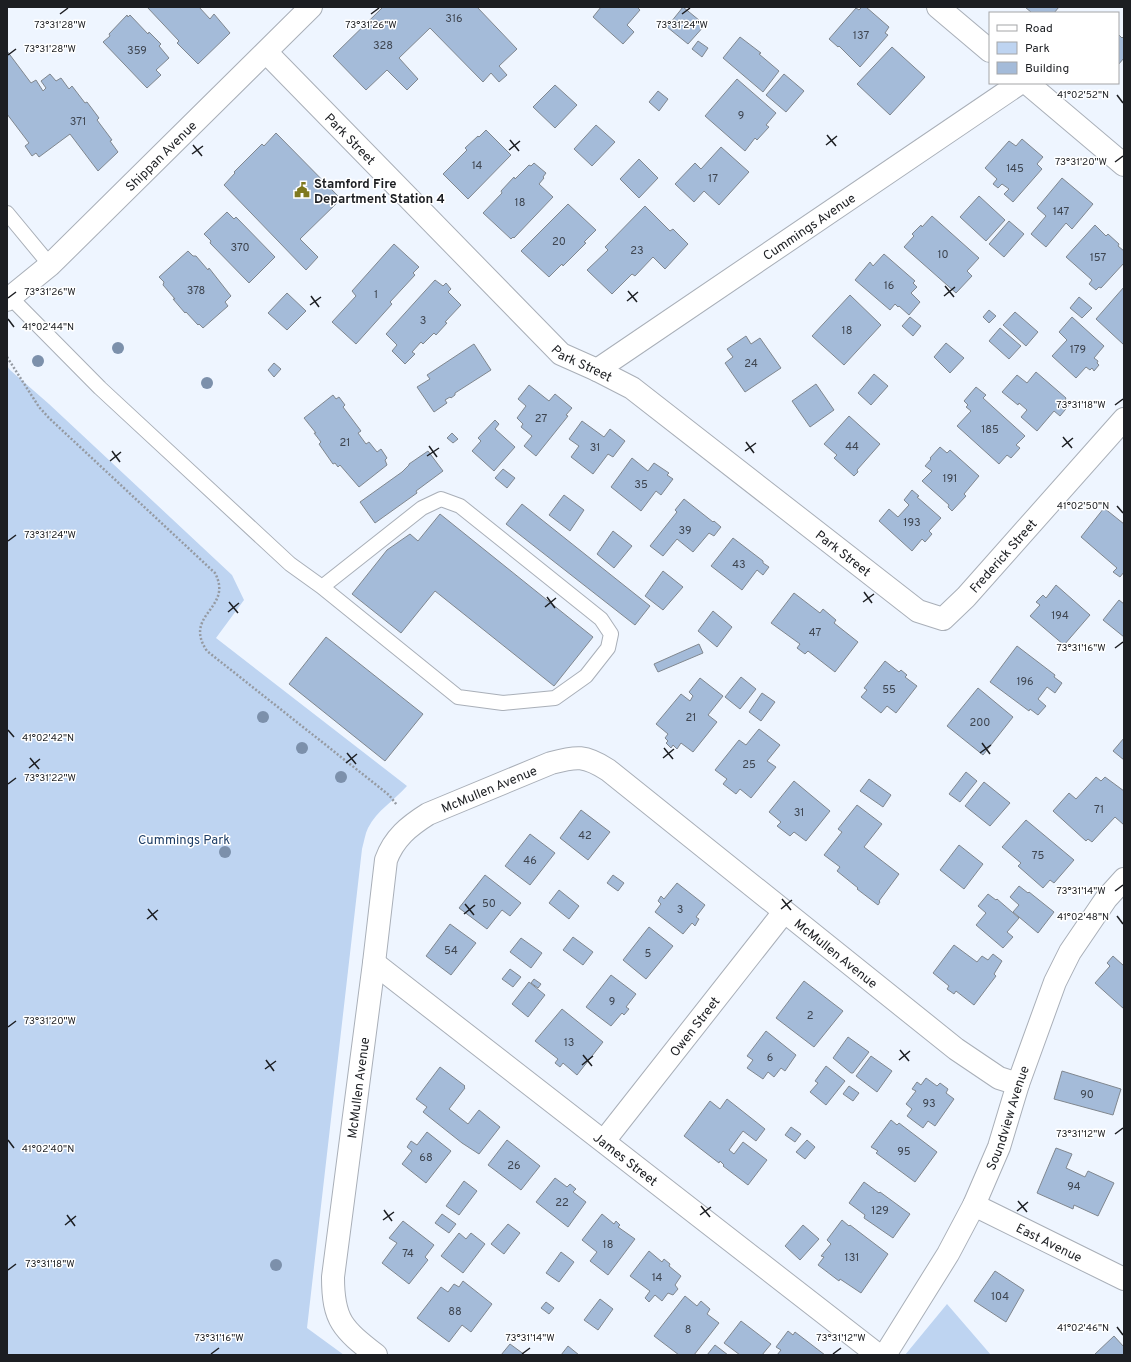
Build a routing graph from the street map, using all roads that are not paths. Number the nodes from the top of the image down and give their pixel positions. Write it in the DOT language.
graph roads {
  1 [pos="311,7"];
  2 [pos="938,7"];
  3 [pos="989,50"];
  4 [pos="266,52"];
  5 [pos="1019,84"];
  6 [pos="1028,84"];
  7 [pos="1124,165"];
  8 [pos="7,212"];
  9 [pos="50,265"];
  10 [pos="9,299"];
  11 [pos="598,370"];
  12 [pos="1124,419"];
  13 [pos="322,587"];
  14 [pos="943,619"];
  15 [pos="1124,879"];
  16 [pos="784,912"];
  17 [pos="374,963"];
  18 [pos="1018,1084"];
  19 [pos="604,1141"];
  20 [pos="974,1205"];
  21 [pos="1124,1279"];
  22 [pos="376,1355"];
  23 [pos="878,1355"];
  24 [pos="885,1355"];
  1 -- 4 [label="street, Shippan Avenue"];
  2 -- 3 [label="street"];
  4 -- 9 [label="street, Shippan Avenue"];
  4 -- 11 [label="street, Park Street"];
  5 -- 11 [label="street, Cummings Avenue"];
  6 -- 7 [label="street"];
  8 -- 9 [label="lane"];
  9 -- 10 [label="street, Shippan Avenue"];
  10 -- 13 [label="lane"];
  11 -- 14 [label="street, Park Street"];
  12 -- 14 [label="street, Frederick Street"];
  13 -- 13 [label="lane"];
  15 -- 18 [label="street, Soundview Avenue"];
  16 -- 17 [label="street, McMullen Avenue"];
  16 -- 18 [label="street, McMullen Avenue"];
  16 -- 19 [label="street, Owen Street"];
  17 -- 19 [label="street, James Street"];
  17 -- 22 [label="street, McMullen Avenue"];
  18 -- 20 [label="street, Soundview Avenue"];
  19 -- 23 [label="street, James Street"];
  20 -- 21 [label="street, East Avenue"];
  20 -- 24 [label="street, Soundview Avenue"];
}
